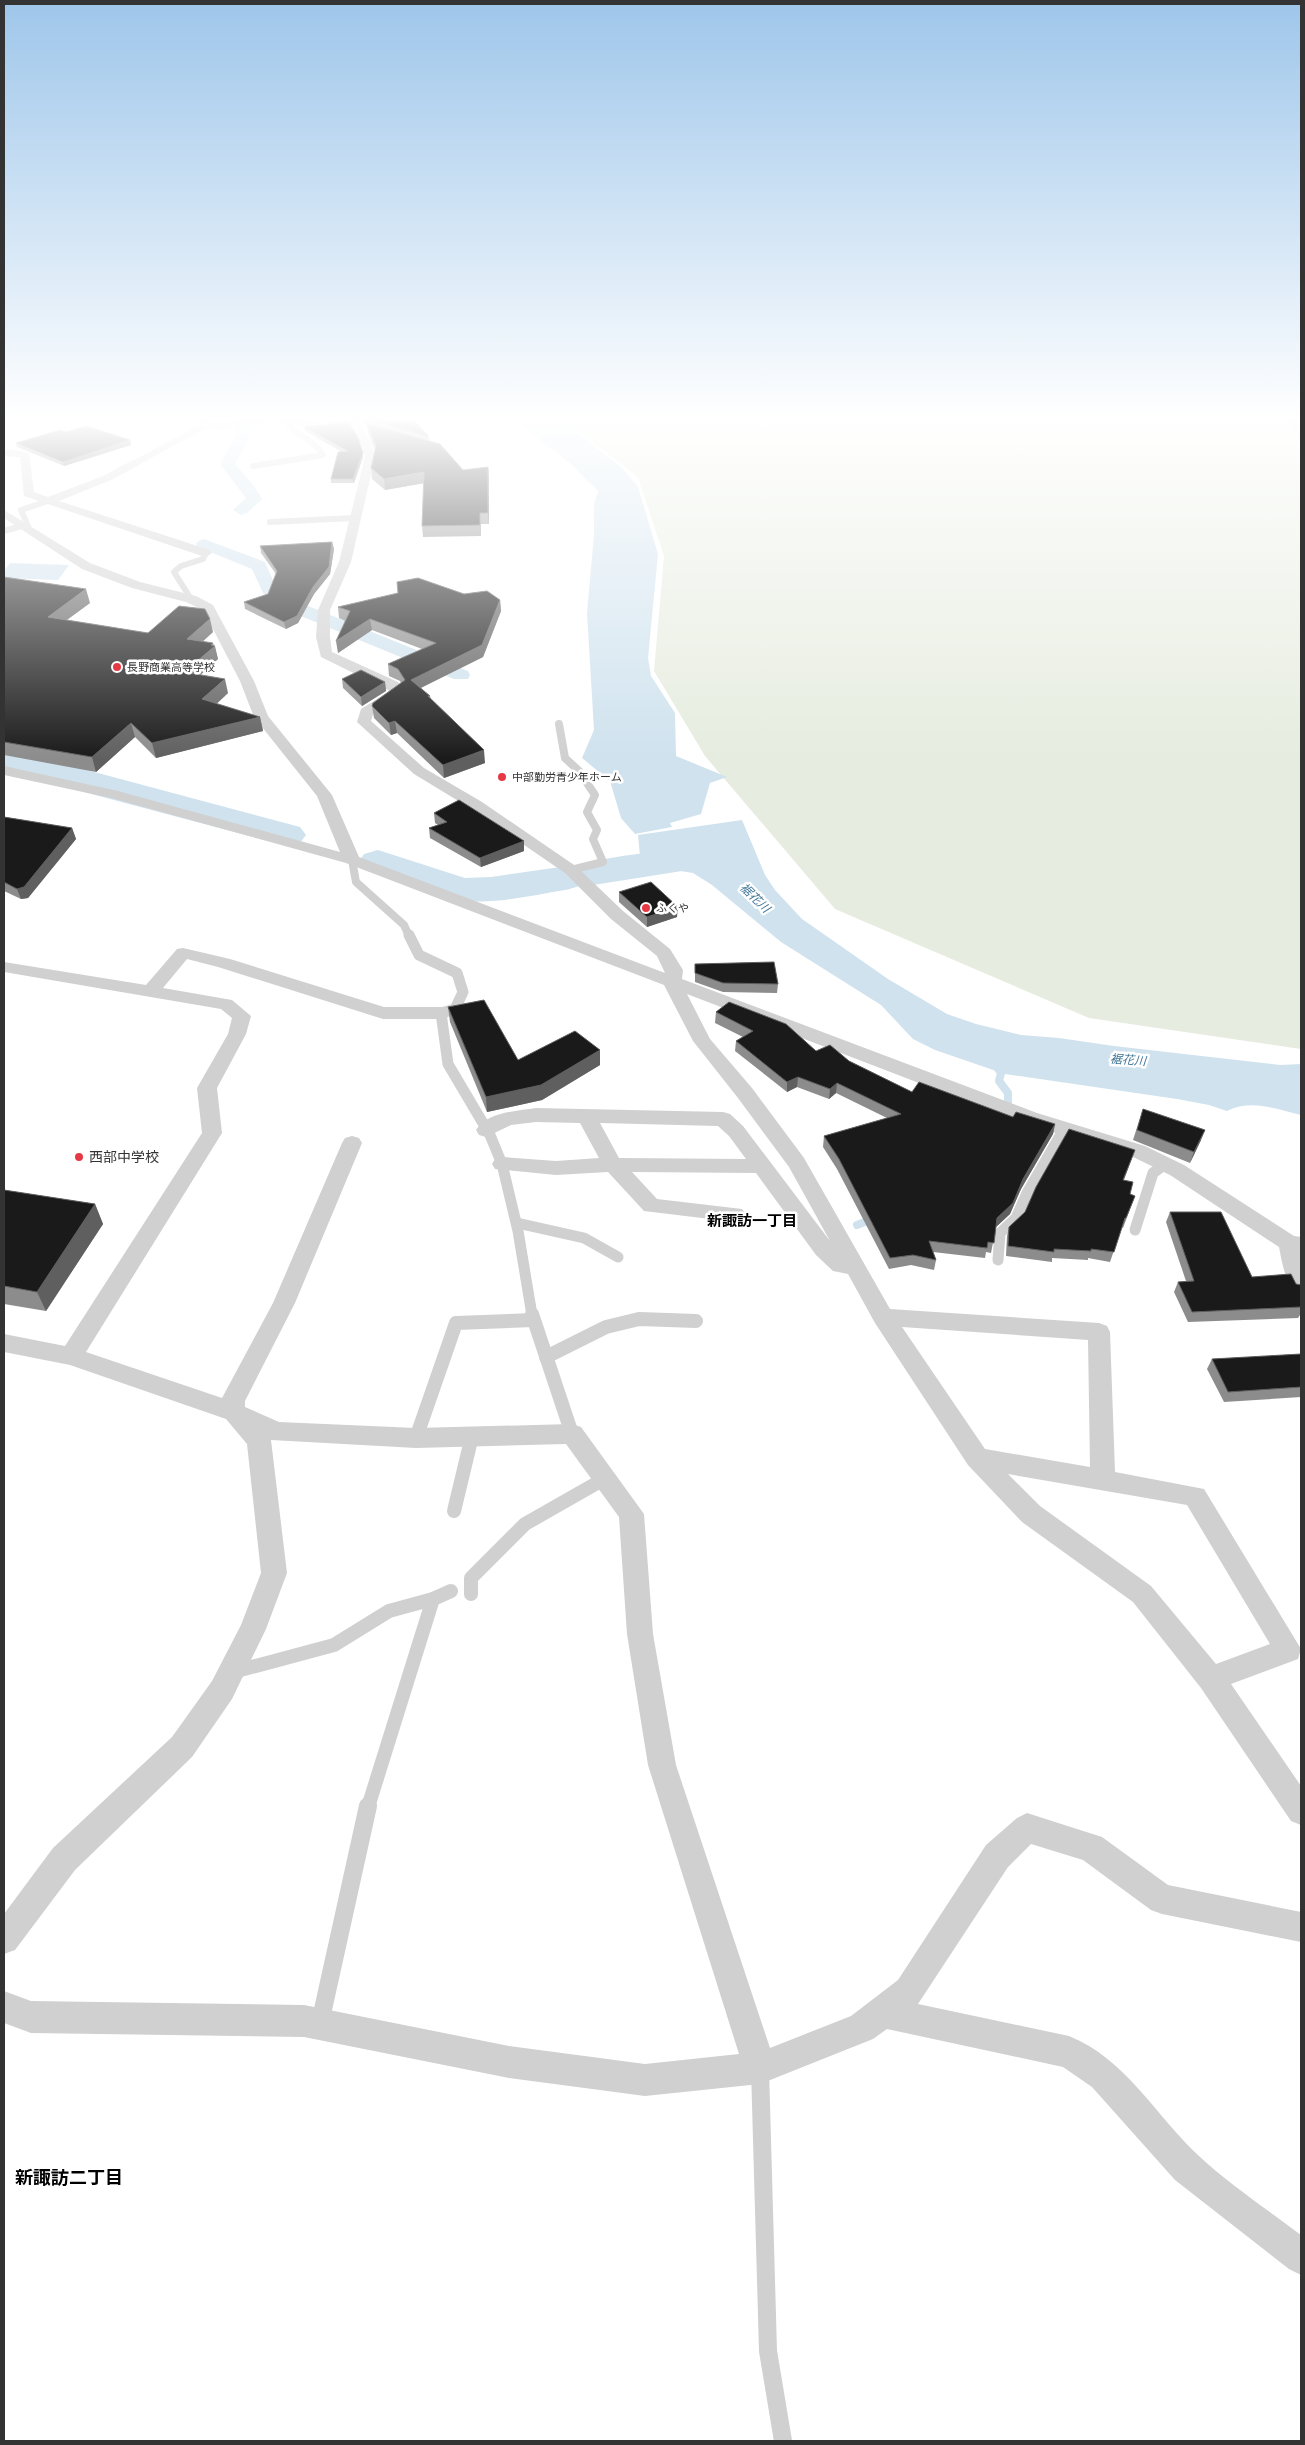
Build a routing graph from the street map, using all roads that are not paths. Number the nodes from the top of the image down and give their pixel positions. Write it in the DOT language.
graph roads {
  1 [pos="34,532"];
  2 [pos="142,532"];
  3 [pos="351,532"];
  4 [pos="206,553"];
  5 [pos="191,599"];
  6 [pos="559,724"];
  7 [pos="4,771"];
  8 [pos="352,860"];
  9 [pos="571,870"];
  10 [pos="4,967"];
  11 [pos="672,983"];
  12 [pos="152,990"];
  13 [pos="442,1012"];
  14 [pos="587,1118"];
  15 [pos="1064,1129"];
  16 [pos="486,1130"];
  17 [pos="352,1143"];
  18 [pos="502,1164"];
  19 [pos="1165,1164"];
  20 [pos="613,1165"];
  21 [pos="763,1166"];
  22 [pos="735,1214"];
  23 [pos="516,1223"];
  24 [pos="1135,1230"];
  25 [pos="1295,1244"];
  26 [pos="618,1257"];
  27 [pos="998,1260"];
  28 [pos="856,1267"];
  29 [pos="1301,1287"];
  30 [pos="883,1317"];
  31 [pos="533,1320"];
  32 [pos="696,1321"];
  33 [pos="4,1343"];
  34 [pos="71,1356"];
  35 [pos="546,1357"];
  36 [pos="234,1412"];
  37 [pos="572,1434"];
  38 [pos="472,1436"];
  39 [pos="416,1438"];
  40 [pos="977,1458"];
  41 [pos="604,1479"];
  42 [pos="1103,1480"];
  43 [pos="454,1511"];
  44 [pos="451,1591"];
  45 [pos="471,1594"];
  46 [pos="432,1600"];
  47 [pos="231,1672"];
  48 [pos="1211,1679"];
  49 [pos="1301,1811"];
  50 [pos="1301,1927"];
  51 [pos="4,1939"];
  52 [pos="4,2007"];
  53 [pos="883,2012"];
  54 [pos="320,2024"];
  55 [pos="760,2068"];
  56 [pos="1301,2257"];
  57 [pos="783,2441"];
  1 -- 5 [label="street"];
  2 -- 4 [label="street"];
  3 -- 9 [label="street"];
  4 -- 5 [label="lane"];
  5 -- 8 [label="street"];
  6 -- 9 [label="lane"];
  7 -- 8 [label="street"];
  8 -- 11 [label="street"];
  8 -- 13 [label="lane"];
  9 -- 11 [label="street"];
  10 -- 12 [label="street"];
  11 -- 15 [label="street"];
  11 -- 28 [label="street"];
  12 -- 13 [label="street"];
  12 -- 34 [label="street"];
  13 -- 16 [label="lane"];
  14 -- 16 [label="street"];
  14 -- 20 [label="street"];
  14 -- 21 [label="street"];
  15 -- 19 [label="street"];
  15 -- 27 [label="lane"];
  16 -- 18 [label="lane"];
  17 -- 36 [label="street"];
  18 -- 20 [label="street"];
  18 -- 23 [label="lane"];
  19 -- 24 [label="lane"];
  19 -- 25 [label="street"];
  20 -- 21 [label="street"];
  20 -- 22 [label="street"];
  21 -- 28 [label="street"];
  23 -- 26 [label="lane"];
  23 -- 31 [label="lane"];
  25 -- 29 [label="street"];
  28 -- 30 [label="street"];
  30 -- 40 [label="street"];
  30 -- 42 [label="street"];
  31 -- 35 [label="lane"];
  31 -- 39 [label="lane"];
  32 -- 35 [label="lane"];
  33 -- 34 [label="street"];
  34 -- 36 [label="street"];
  35 -- 37 [label="lane"];
  36 -- 39 [label="street"];
  36 -- 47 [label="street"];
  37 -- 38 [label="street"];
  37 -- 41 [label="street"];
  38 -- 39 [label="street"];
  38 -- 43 [label="lane"];
  40 -- 42 [label="street"];
  40 -- 48 [label="street"];
  41 -- 45 [label="lane"];
  41 -- 55 [label="street"];
  42 -- 48 [label="street"];
  44 -- 46 [label="lane"];
  46 -- 47 [label="lane"];
  46 -- 54 [label="lane"];
  47 -- 51 [label="street"];
  48 -- 49 [label="street"];
  50 -- 53 [label="street"];
  52 -- 54 [label="street"];
  53 -- 55 [label="street"];
  53 -- 56 [label="street"];
  54 -- 55 [label="street"];
  55 -- 57 [label="lane"];
}
